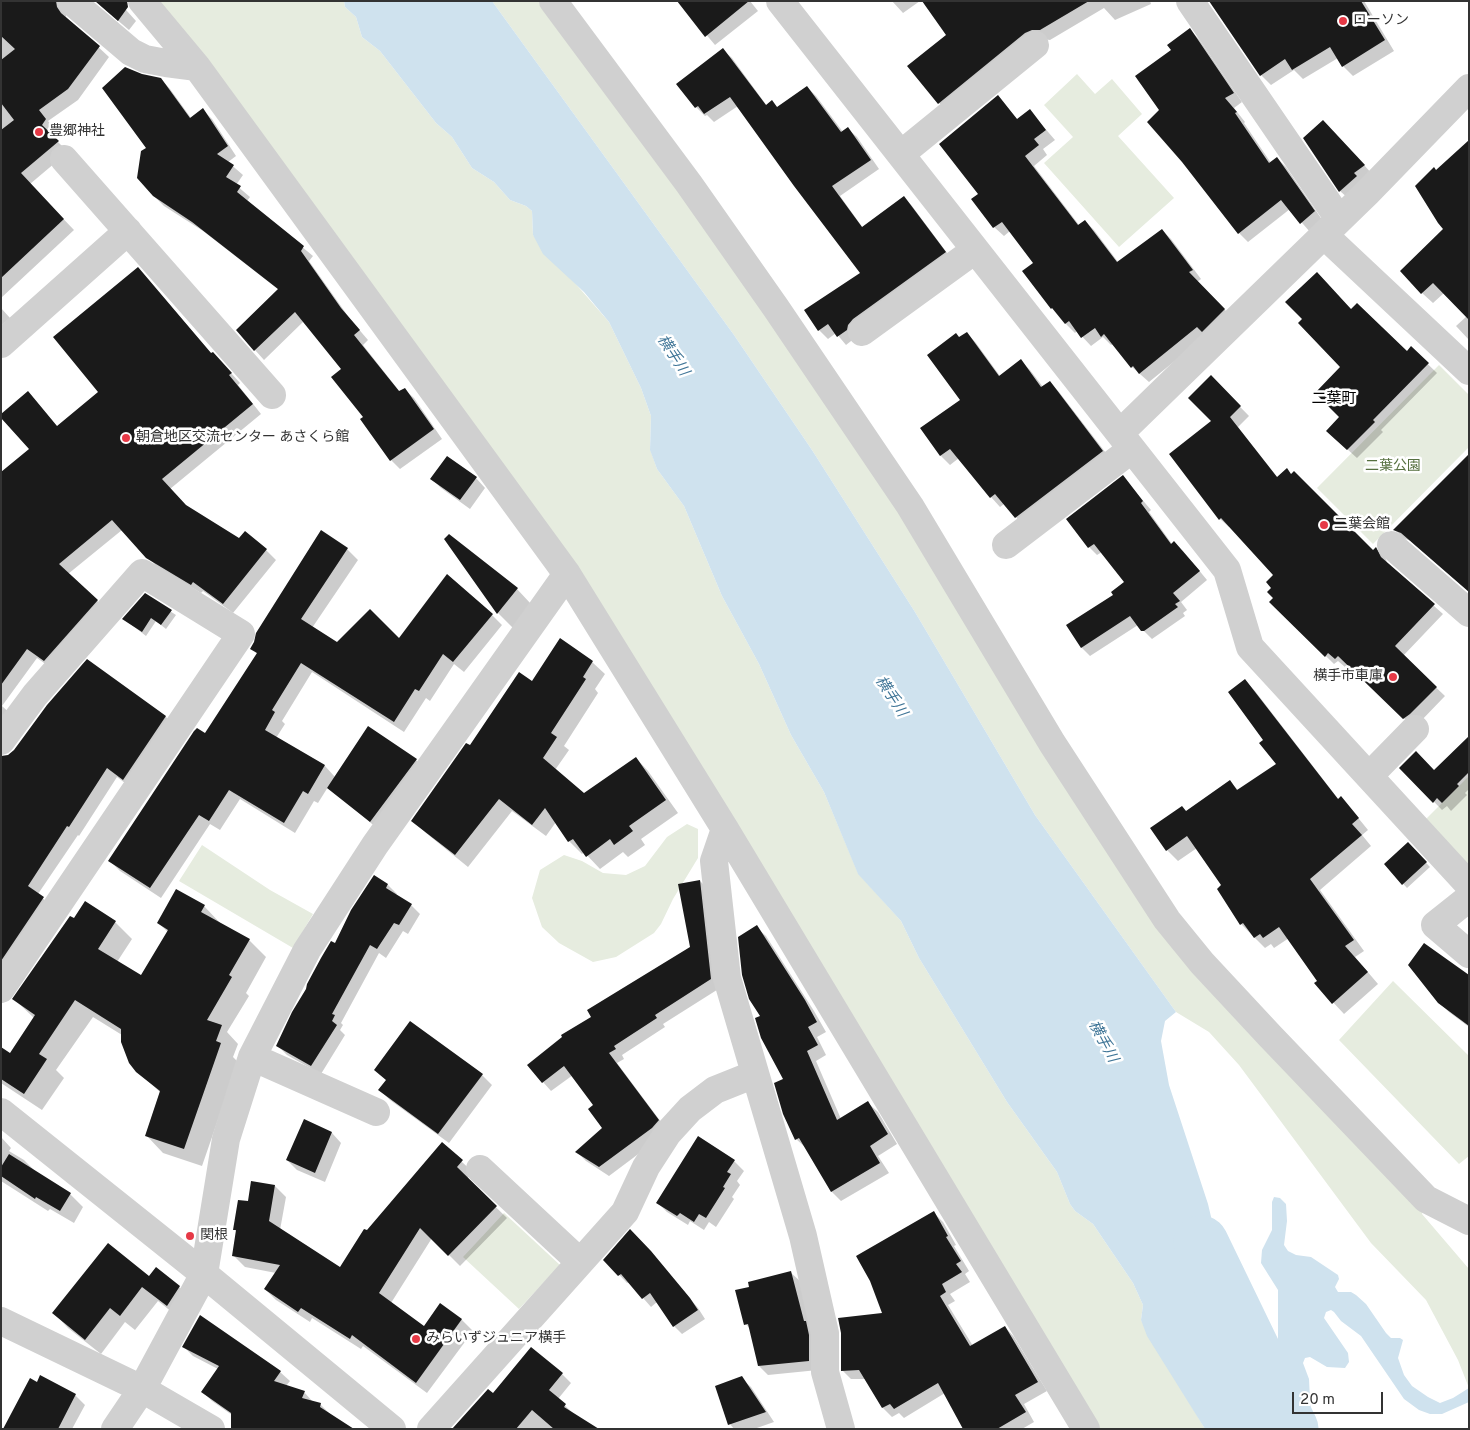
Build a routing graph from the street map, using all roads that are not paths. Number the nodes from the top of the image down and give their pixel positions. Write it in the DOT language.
graph roads {
  1 [pos="71,1"];
  2 [pos="142,1"];
  3 [pos="553,1"];
  4 [pos="780,1"];
  5 [pos="1190,1"];
  6 [pos="1035,46"];
  7 [pos="197,67"];
  8 [pos="1469,88"];
  9 [pos="901,154"];
  10 [pos="64,159"];
  11 [pos="1332,227"];
  12 [pos="128,231"];
  13 [pos="975,250"];
  14 [pos="862,332"];
  15 [pos="1,344"];
  16 [pos="1467,367"];
  17 [pos="272,395"];
  18 [pos="1126,441"];
  19 [pos="1006,545"];
  20 [pos="1391,545"];
  21 [pos="567,574"];
  22 [pos="1469,613"];
  23 [pos="1416,729"];
  24 [pos="1,741"];
  25 [pos="1369,776"];
  26 [pos="725,829"];
  27 [pos="1469,885"];
  28 [pos="1469,898"];
  29 [pos="1469,954"];
  30 [pos="1,989"];
  31 [pos="252,1057"];
  32 [pos="755,1074"];
  33 [pos="1,1112"];
  34 [pos="376,1112"];
  35 [pos="480,1169"];
  36 [pos="1469,1221"];
  37 [pos="580,1262"];
  38 [pos="204,1274"];
  39 [pos="1,1320"];
  40 [pos="142,1389"];
  41 [pos="115,1429"];
  42 [pos="211,1429"];
  43 [pos="392,1429"];
  44 [pos="431,1429"];
  45 [pos="841,1429"];
  46 [pos="1086,1429"];
  1 -- 7 [label="street"];
  2 -- 7 [label="street"];
  3 -- 36 [label="street"];
  4 -- 9 [label="street"];
  5 -- 11 [label="street"];
  6 -- 9 [label="street"];
  7 -- 21 [label="street"];
  8 -- 11 [label="street"];
  9 -- 13 [label="street"];
  10 -- 12 [label="street"];
  11 -- 16 [label="street"];
  11 -- 18 [label="street"];
  12 -- 15 [label="street"];
  12 -- 17 [label="street"];
  13 -- 14 [label="street"];
  13 -- 18 [label="street"];
  18 -- 19 [label="street"];
  18 -- 25 [label="street"];
  20 -- 22 [label="street"];
  21 -- 26 [label="street"];
  21 -- 31 [label="street"];
  23 -- 25 [label="street"];
  24 -- 30 [label="street"];
  25 -- 27 [label="street"];
  26 -- 32 [label="street"];
  26 -- 46 [label="street"];
  28 -- 29 [label="street"];
  31 -- 34 [label="street"];
  31 -- 38 [label="street"];
  32 -- 37 [label="street"];
  32 -- 45 [label="street"];
  33 -- 38 [label="street"];
  35 -- 37 [label="street"];
  37 -- 44 [label="street"];
  38 -- 40 [label="street"];
  38 -- 43 [label="street"];
  39 -- 40 [label="street"];
  40 -- 41 [label="street"];
  40 -- 42 [label="street"];
}
